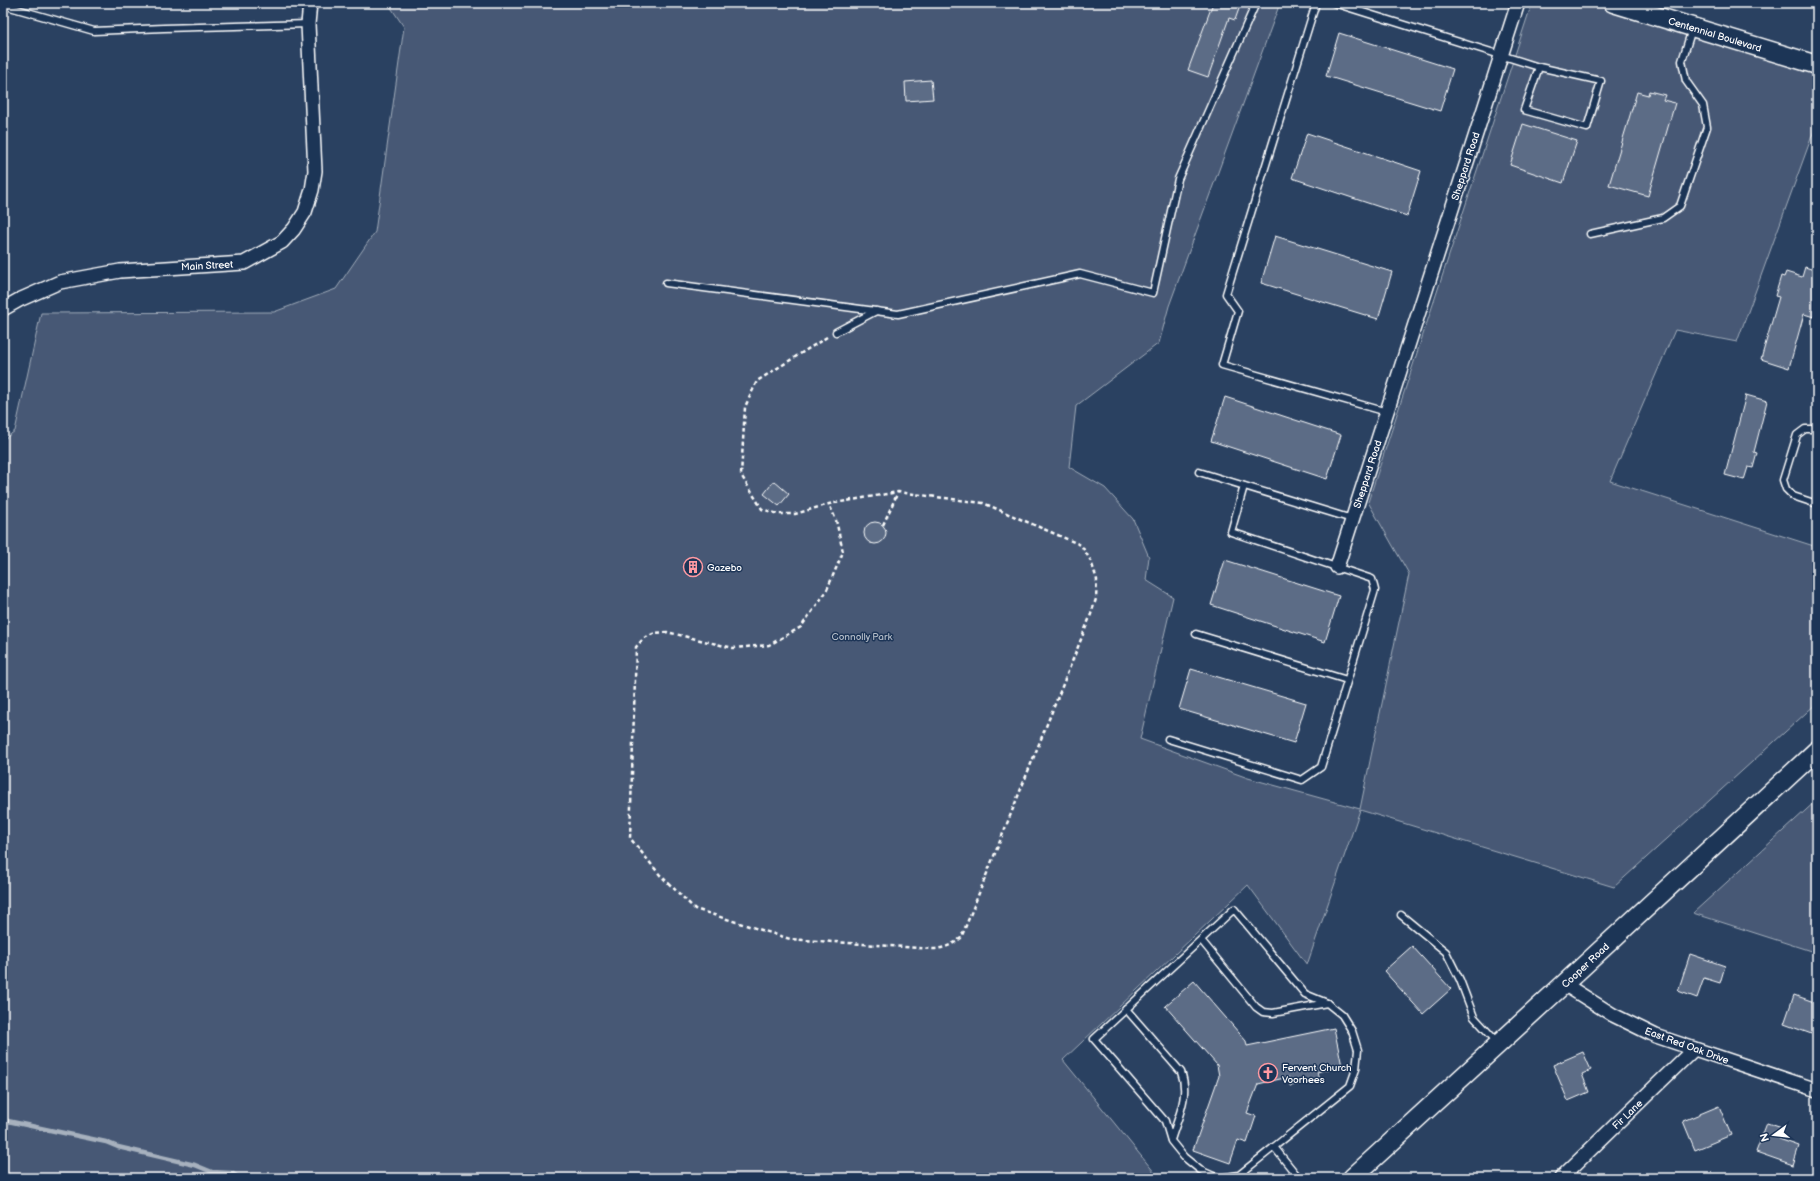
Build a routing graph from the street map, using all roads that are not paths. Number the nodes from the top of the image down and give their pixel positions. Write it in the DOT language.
graph roads {
  1 [pos="310,3"];
  2 [pos="1256,3"];
  3 [pos="1316,3"];
  4 [pos="1334,3"];
  5 [pos="1518,3"];
  6 [pos="1621,4"];
  7 [pos="3,6"];
  8 [pos="308,24"];
  9 [pos="1692,27"];
  10 [pos="1501,55"];
  11 [pos="1817,65"];
  12 [pos="1539,67"];
  13 [pos="1590,234"];
  14 [pos="666,283"];
  15 [pos="3,309"];
  16 [pos="876,311"];
  17 [pos="836,332"];
  18 [pos="1387,412"];
  19 [pos="1817,429"];
  20 [pos="1199,472"];
  21 [pos="1244,486"];
  22 [pos="1817,504"];
  23 [pos="1352,519"];
  24 [pos="1337,567"];
  25 [pos="1196,634"];
  26 [pos="1347,680"];
  27 [pos="1168,739"];
  28 [pos="1817,750"];
  29 [pos="1401,915"];
  30 [pos="1200,940"];
  31 [pos="1564,984"];
  32 [pos="1327,1003"];
  33 [pos="1126,1009"];
  34 [pos="1499,1044"];
  35 [pos="1694,1049"];
  36 [pos="1817,1090"];
  37 [pos="1171,1140"];
  38 [pos="1274,1147"];
  39 [pos="1219,1178"];
  40 [pos="1299,1178"];
  41 [pos="1352,1178"];
  42 [pos="1561,1178"];
  1 -- 8 [label="street, Main Street"];
  2 -- 16 [label="lane"];
  3 -- 18 [label="lane"];
  4 -- 10 [label="lane"];
  5 -- 10 [label="street, Sheppard Road"];
  6 -- 9 [label="street, Centennial Boulevard"];
  7 -- 8 [label="lane"];
  8 -- 15 [label="street, Main Street"];
  9 -- 11 [label="street, Centennial Boulevard"];
  9 -- 13 [label="lane"];
  10 -- 12 [label="lane"];
  10 -- 18 [label="street, Sheppard Road"];
  12 -- 12 [label="lane"];
  14 -- 16 [label="lane"];
  16 -- 17 [label="lane"];
  18 -- 23 [label="street, Sheppard Road"];
  19 -- 22 [label="lane"];
  20 -- 21 [label="lane"];
  21 -- 23 [label="lane"];
  21 -- 24 [label="lane"];
  23 -- 24 [label="street, Sheppard Road"];
  24 -- 26 [label="lane"];
  25 -- 26 [label="lane"];
  26 -- 27 [label="lane"];
  28 -- 31 [label="street, Cooper Road"];
  29 -- 34 [label="lane"];
  30 -- 32 [label="lane"];
  30 -- 32 [label="lane"];
  30 -- 33 [label="lane"];
  31 -- 34 [label="street, Cooper Road"];
  31 -- 35 [label="street, East Red Oak Drive"];
  32 -- 38 [label="lane"];
  33 -- 37 [label="lane"];
  33 -- 37 [label="lane"];
  34 -- 41 [label="street, Cooper Road"];
  35 -- 36 [label="street, East Red Oak Drive"];
  35 -- 42 [label="street, Fir Lane"];
  37 -- 39 [label="lane"];
  38 -- 39 [label="lane"];
  38 -- 40 [label="lane"];
}
